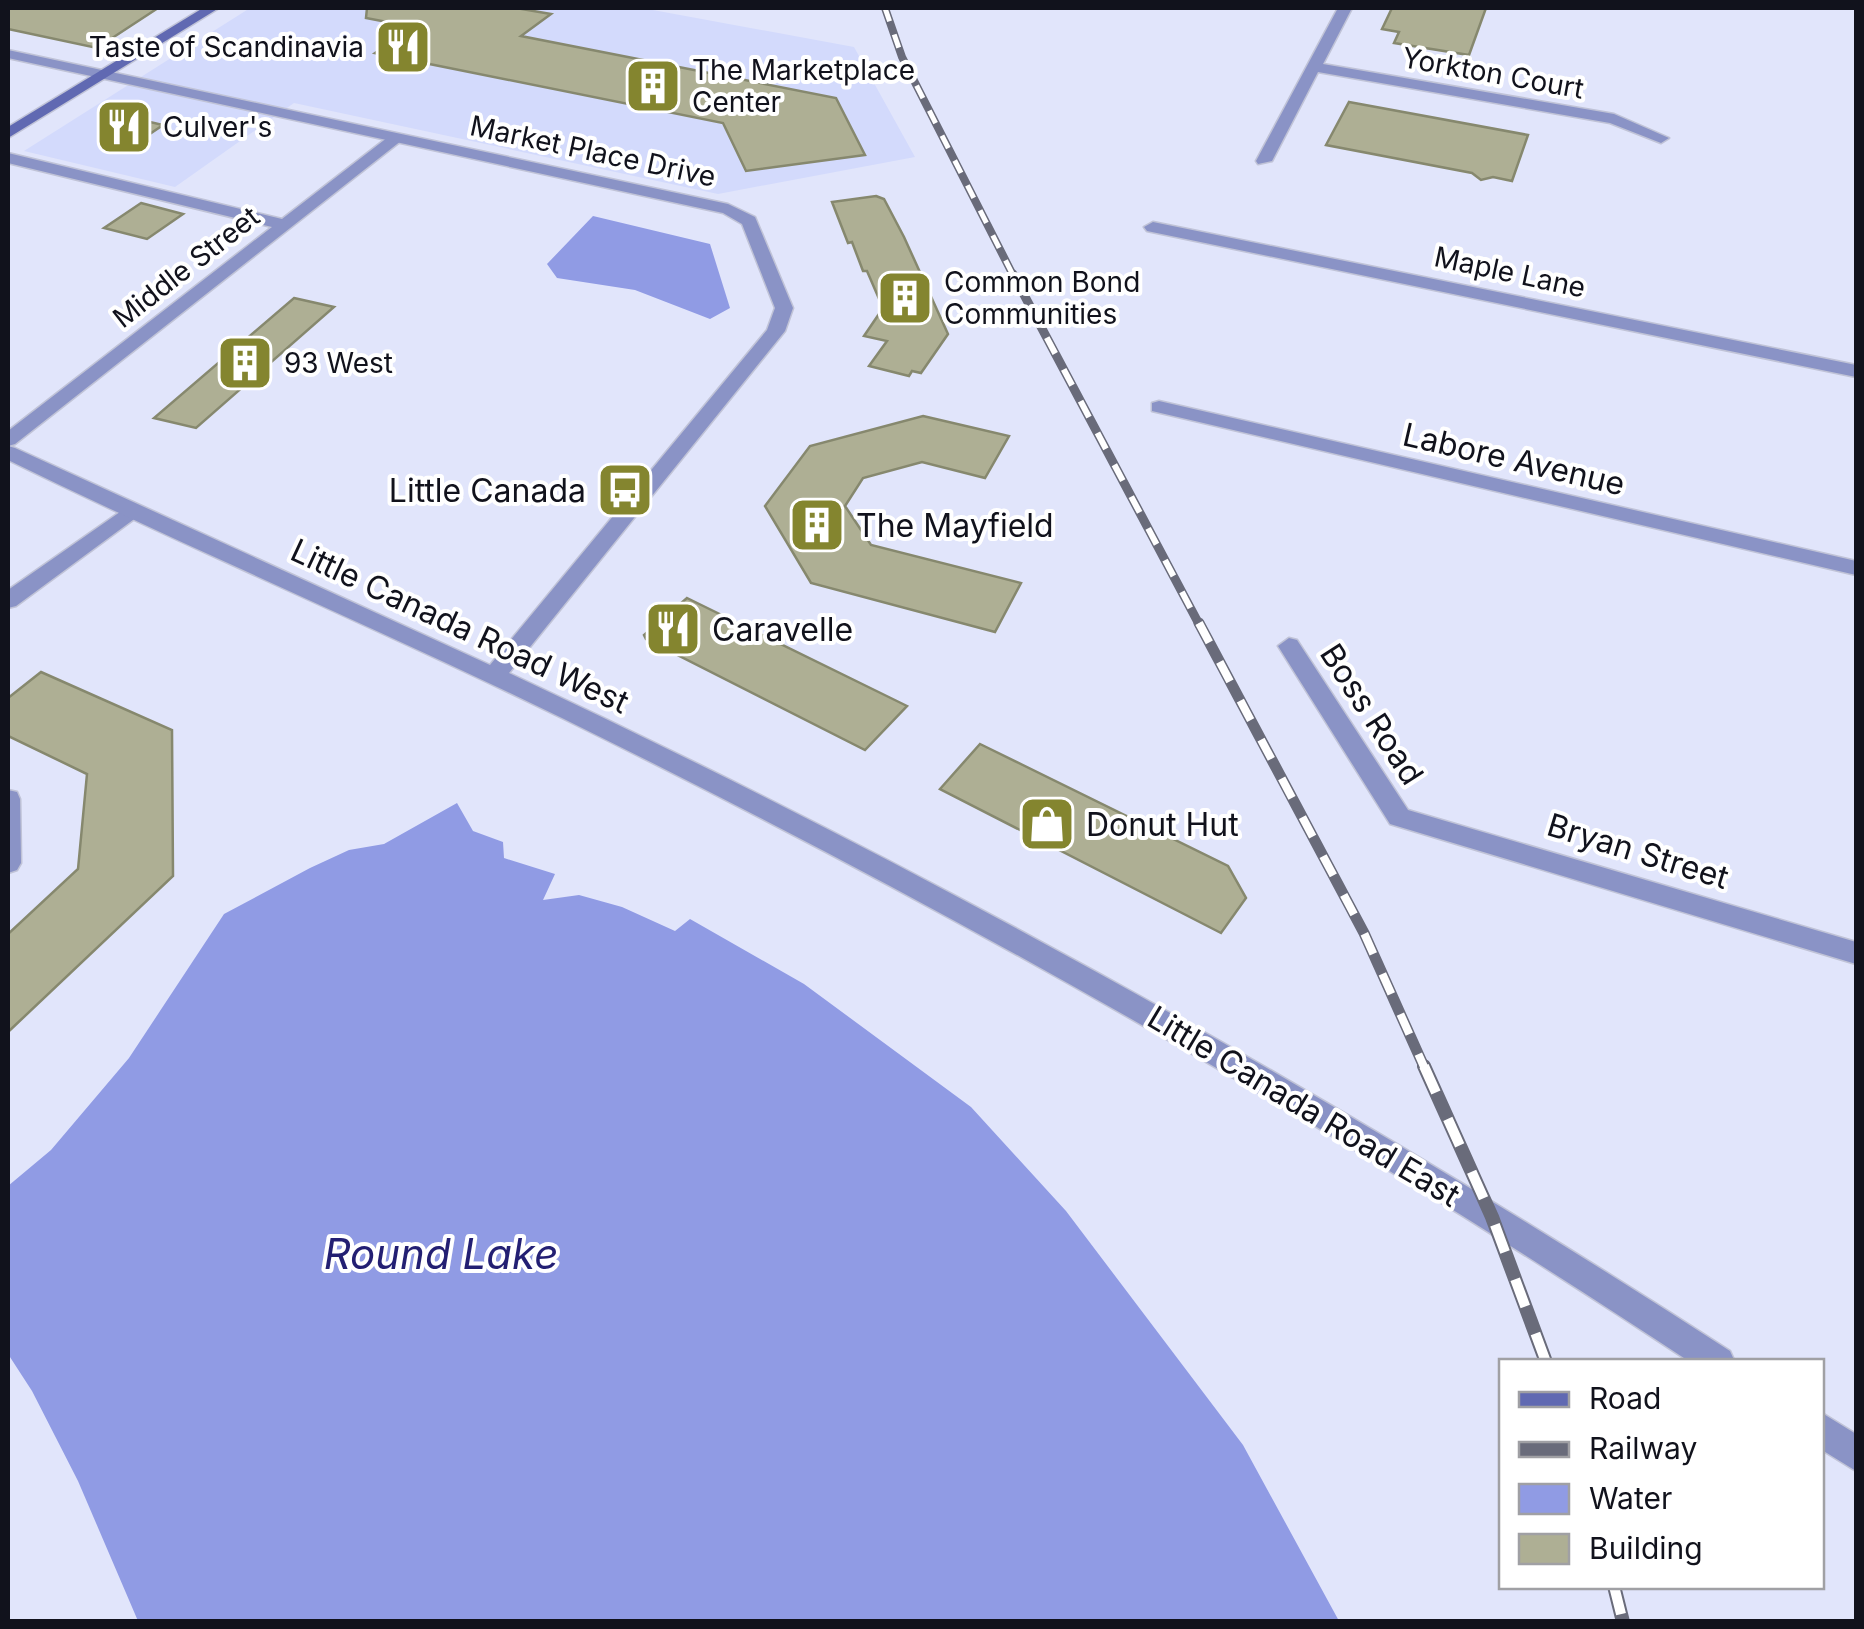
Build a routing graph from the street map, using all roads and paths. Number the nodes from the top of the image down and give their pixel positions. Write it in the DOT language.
graph roads {
  1 [pos="212,8"];
  2 [pos="1345,8"];
  3 [pos="8,54"];
  4 [pos="1314,67"];
  5 [pos="106,73"];
  6 [pos="8,132"];
  7 [pos="398,137"];
  8 [pos="1661,138"];
  9 [pos="8,158"];
  10 [pos="1264,162"];
  11 [pos="285,225"];
  12 [pos="1154,226"];
  13 [pos="1856,371"];
  14 [pos="1159,408"];
  15 [pos="8,440"];
  16 [pos="8,452"];
  17 [pos="130,512"];
  18 [pos="1856,568"];
  19 [pos="8,601"];
  20 [pos="1289,646"];
  21 [pos="494,676"];
  22 [pos="8,800"];
  23 [pos="1399,817"];
  24 [pos="8,863"];
  25 [pos="881,866"];
  26 [pos="1856,953"];
  27 [pos="1713,1359"];
  28 [pos="1824,1431"];
  29 [pos="1856,1454"];
  1 -- 5 [label="main road"];
  2 -- 4 [label="street"];
  3 -- 5 [label="street, Market Place Drive"];
  4 -- 8 [label="street, Yorkton Court"];
  4 -- 10 [label="street"];
  5 -- 6 [label="main road"];
  5 -- 7 [label="street, Market Place Drive"];
  7 -- 11 [label="street, Middle Street"];
  7 -- 21 [label="street, Market Place Drive"];
  9 -- 11 [label="street"];
  11 -- 15 [label="street, Middle Street"];
  12 -- 13 [label="street, Maple Lane"];
  14 -- 18 [label="street, Labore Avenue"];
  16 -- 17 [label="street, Little Canada Road West"];
  17 -- 19 [label="street"];
  17 -- 21 [label="street, Little Canada Road West"];
  20 -- 23 [label="street, Boss Road"];
  21 -- 25 [label="street, Little Canada Road West"];
  22 -- 24 [label="street"];
  23 -- 26 [label="street, Bryan Street"];
  25 -- 27 [label="street, Little Canada Road East"];
  28 -- 29 [label="street"];
}
